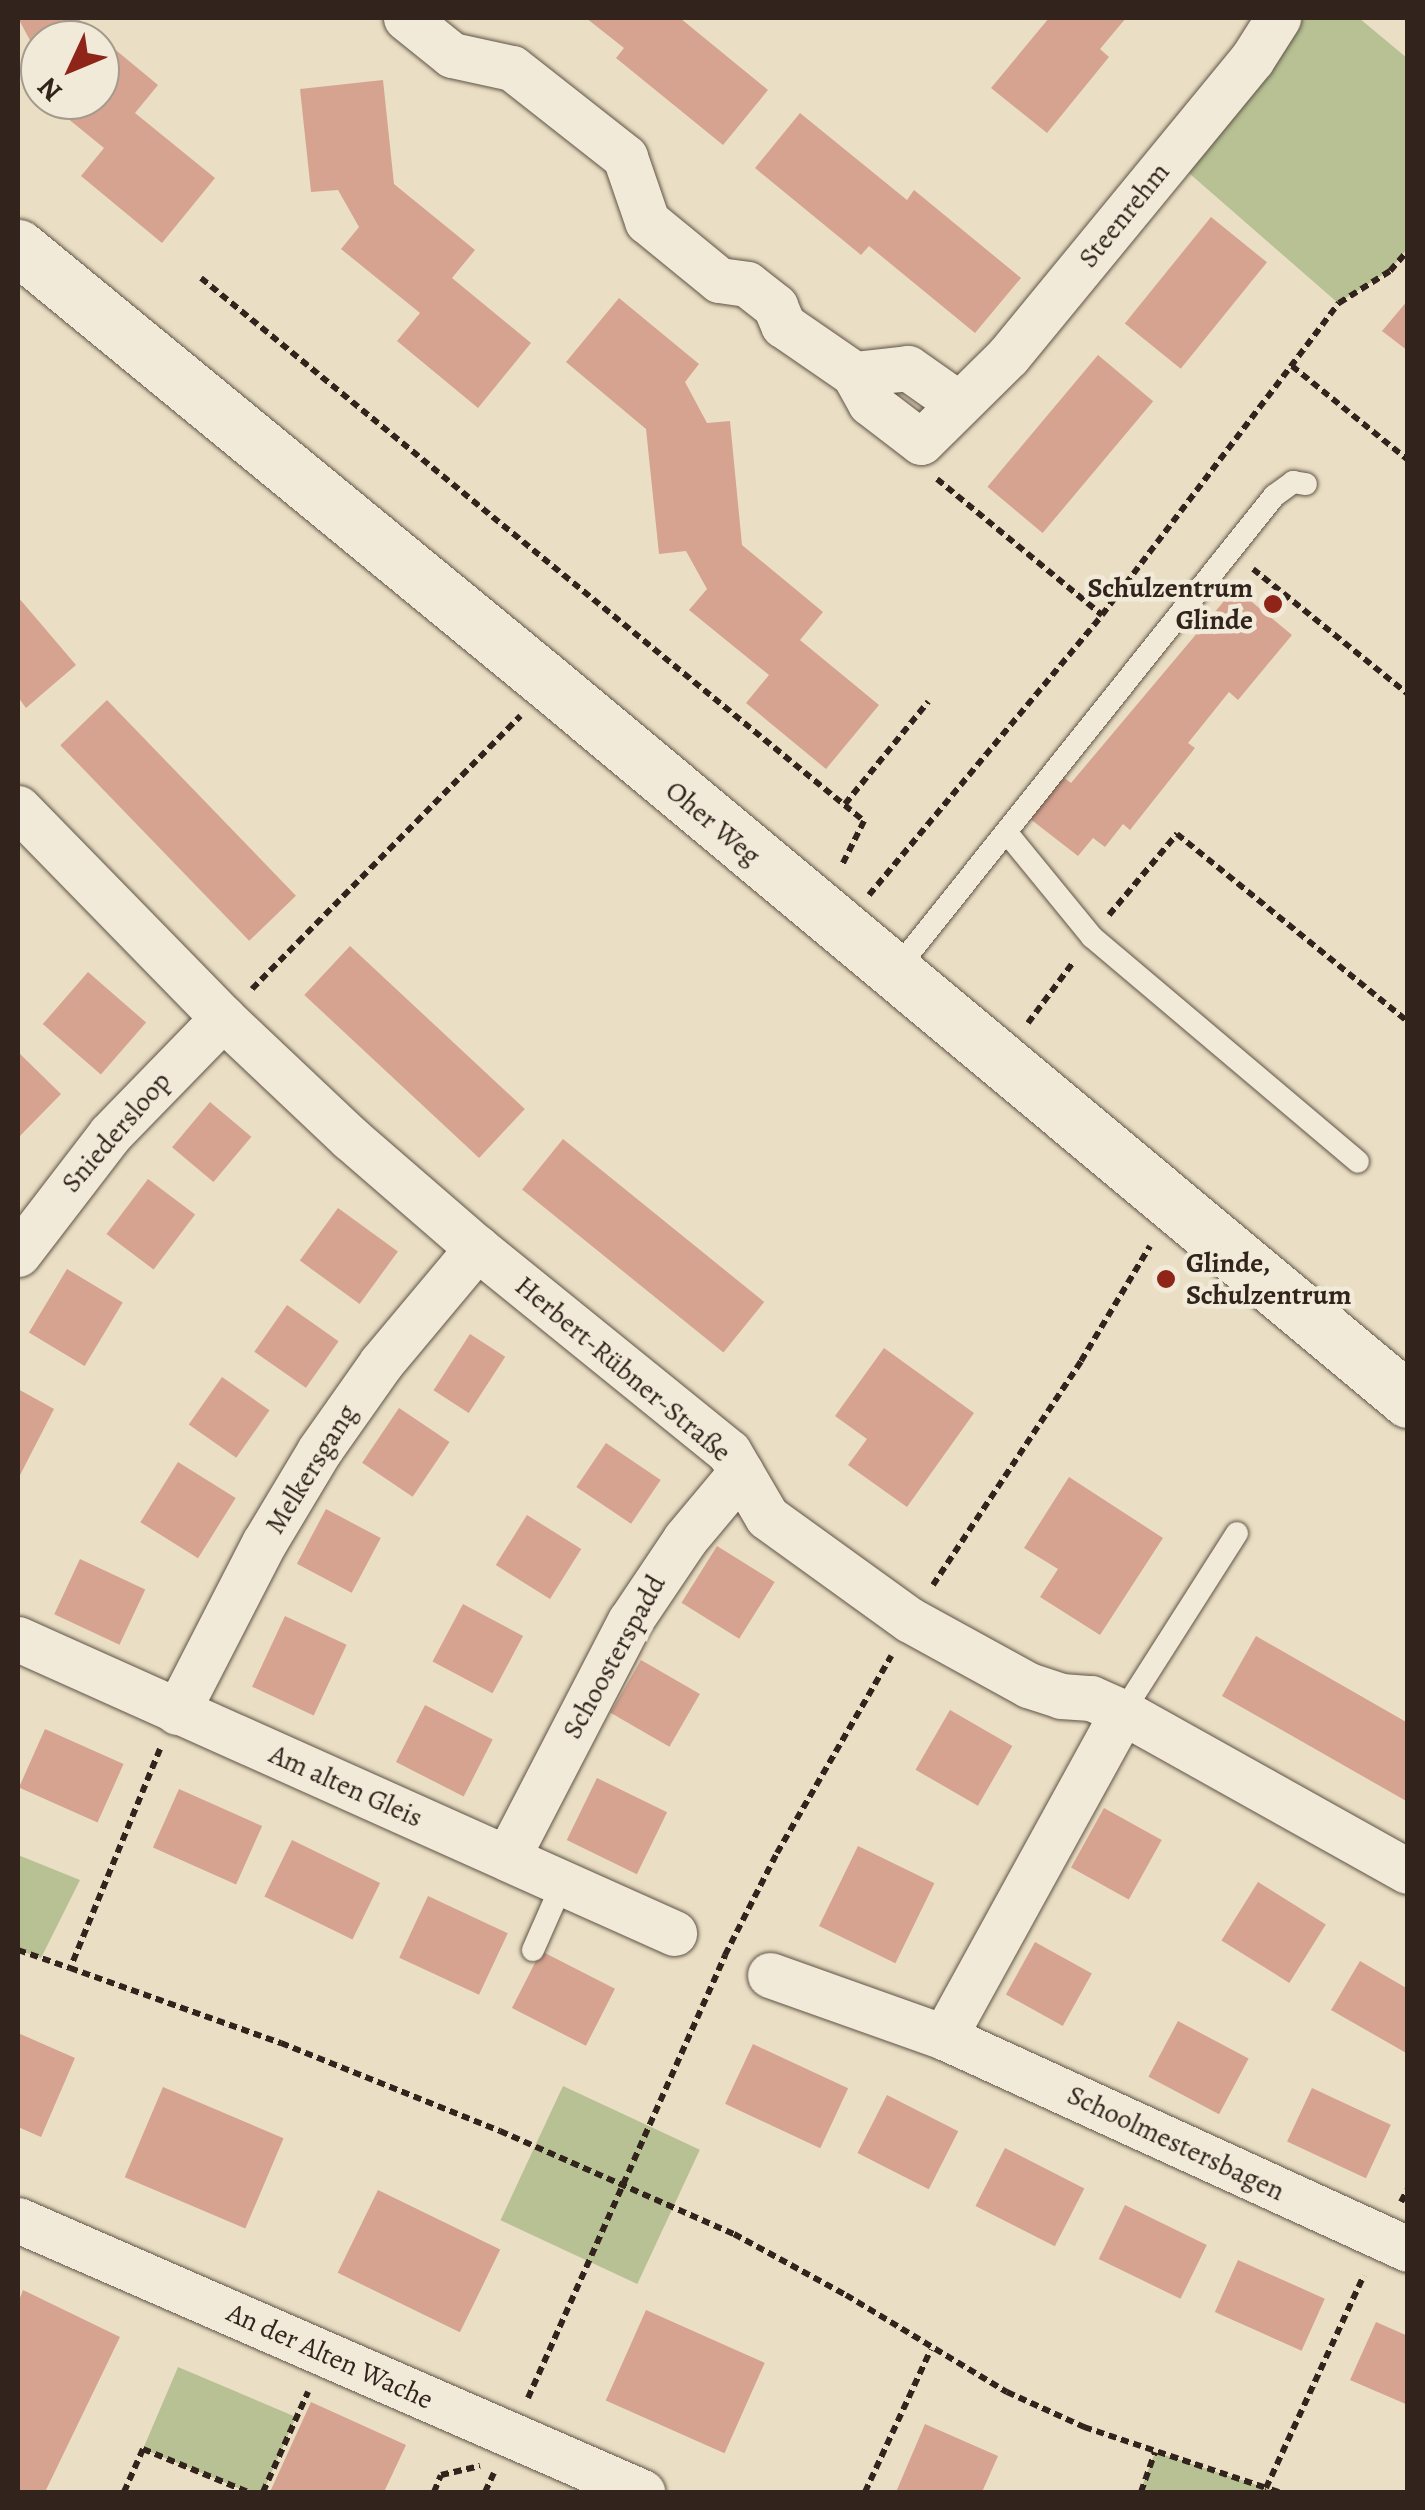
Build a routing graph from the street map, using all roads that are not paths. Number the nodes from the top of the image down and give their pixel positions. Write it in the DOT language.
graph roads {
  1 [pos="406,18"];
  2 [pos="1278,18"];
  3 [pos="18,247"];
  4 [pos="854,374"];
  5 [pos="959,404"];
  6 [pos="1306,484"];
  7 [pos="18,808"];
  8 [pos="1007,833"];
  9 [pos="892,974"];
  10 [pos="223,1018"];
  11 [pos="1358,1162"];
  12 [pos="477,1248"];
  13 [pos="18,1254"];
  14 [pos="1408,1400"];
  15 [pos="741,1472"];
  16 [pos="1236,1534"];
  17 [pos="18,1640"];
  18 [pos="176,1712"];
  19 [pos="1123,1712"];
  20 [pos="508,1856"];
  21 [pos="1408,1871"];
  22 [pos="563,1882"];
  23 [pos="674,1933"];
  24 [pos="534,1950"];
  25 [pos="770,1975"];
  26 [pos="944,2037"];
  27 [pos="18,2220"];
  28 [pos="1395,2243"];
  29 [pos="642,2492"];
  1 -- 4 [label="street"];
  2 -- 5 [label="street, Steenrehm"];
  3 -- 9 [label="street, Oher Weg"];
  4 -- 5 [label="street"];
  4 -- 5 [label="street, Steenrehm"];
  6 -- 8 [label="lane"];
  7 -- 10 [label="street, Herbert-Rübner-Straße"];
  8 -- 9 [label="lane"];
  8 -- 11 [label="lane"];
  9 -- 14 [label="street, Oher Weg"];
  10 -- 12 [label="street, Herbert-Rübner-Straße"];
  10 -- 13 [label="street, Sniedersloop"];
  12 -- 15 [label="street, Herbert-Rübner-Straße"];
  12 -- 18 [label="street, Melkersgang"];
  15 -- 19 [label="street, Herbert-Rübner-Straße"];
  15 -- 20 [label="street, Schoosterspadd"];
  16 -- 19 [label="lane"];
  17 -- 18 [label="street, Am alten Gleis"];
  18 -- 20 [label="street, Am alten Gleis"];
  19 -- 21 [label="street, Herbert-Rübner-Straße"];
  19 -- 26 [label="street"];
  20 -- 22 [label="street, Am alten Gleis"];
  22 -- 23 [label="street, Am alten Gleis"];
  22 -- 24 [label="lane"];
  25 -- 26 [label="street, Schoolmestersbagen"];
  26 -- 28 [label="street, Schoolmestersbagen"];
  27 -- 29 [label="street, An der Alten Wache"];
}
